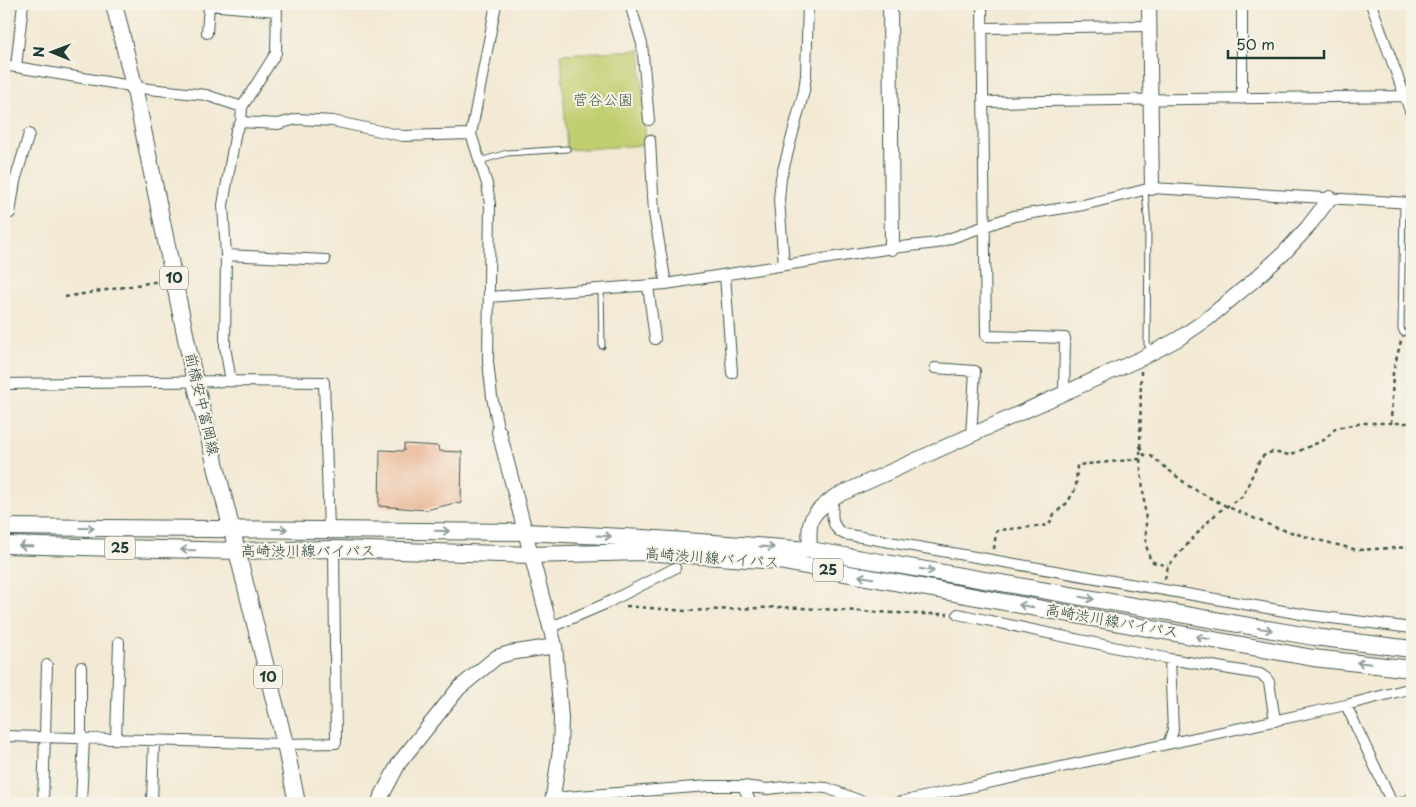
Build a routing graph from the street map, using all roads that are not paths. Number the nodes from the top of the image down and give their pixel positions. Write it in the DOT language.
graph roads {
  1 [pos="23,4"];
  2 [pos="114,4"];
  3 [pos="208,4"];
  4 [pos="496,4"];
  5 [pos="630,4"];
  6 [pos="808,4"];
  7 [pos="890,4"];
  8 [pos="982,4"];
  9 [pos="1149,4"];
  10 [pos="1242,4"];
  11 [pos="1371,4"];
  12 [pos="277,7"];
  13 [pos="1149,26"];
  14 [pos="982,28"];
  15 [pos="207,33"];
  16 [pos="4,65"];
  17 [pos="16,66"];
  18 [pos="134,86"];
  19 [pos="1407,93"];
  20 [pos="1242,99"];
  21 [pos="1150,100"];
  22 [pos="983,102"];
  23 [pos="242,107"];
  24 [pos="1412,116"];
  25 [pos="649,120"];
  26 [pos="241,122"];
  27 [pos="29,134"];
  28 [pos="471,134"];
  29 [pos="650,140"];
  30 [pos="567,149"];
  31 [pos="480,161"];
  32 [pos="1148,189"];
  33 [pos="1330,198"];
  34 [pos="1408,202"];
  35 [pos="4,213"];
  36 [pos="984,226"];
  37 [pos="892,248"];
  38 [pos="226,256"];
  39 [pos="325,260"];
  40 [pos="784,265"];
  41 [pos="725,275"];
  42 [pos="666,284"];
  43 [pos="648,286"];
  44 [pos="602,289"];
  45 [pos="489,297"];
  46 [pos="1403,333"];
  47 [pos="655,340"];
  48 [pos="602,346"];
  49 [pos="1147,355"];
  50 [pos="935,368"];
  51 [pos="732,373"];
  52 [pos="231,381"];
  53 [pos="195,382"];
  54 [pos="4,384"];
  55 [pos="1064,394"];
  56 [pos="499,432"];
  57 [pos="972,436"];
  58 [pos="834,497"];
  59 [pos="4,527"];
  60 [pos="231,529"];
  61 [pos="329,529"];
  62 [pos="525,532"];
  63 [pos="4,545"];
  64 [pos="334,549"];
  65 [pos="810,550"];
  66 [pos="237,551"];
  67 [pos="531,555"];
  68 [pos="675,568"];
  69 [pos="958,614"];
  70 [pos="549,628"];
  71 [pos="1412,628"];
  72 [pos="119,642"];
  73 [pos="555,646"];
  74 [pos="1412,649"];
  75 [pos="1170,659"];
  76 [pos="47,664"];
  77 [pos="81,667"];
  78 [pos="1412,669"];
  79 [pos="1412,688"];
  80 [pos="1346,705"];
  81 [pos="1275,721"];
  82 [pos="4,736"];
  83 [pos="46,737"];
  84 [pos="82,739"];
  85 [pos="116,739"];
  86 [pos="154,740"];
  87 [pos="285,744"];
  88 [pos="1168,744"];
  89 [pos="744,786"];
  90 [pos="1412,798"];
  91 [pos="552,800"];
  92 [pos="43,803"];
  93 [pos="81,803"];
  94 [pos="152,803"];
  95 [pos="297,803"];
  96 [pos="378,803"];
  97 [pos="751,803"];
  98 [pos="874,803"];
  99 [pos="896,803"];
  100 [pos="1392,803"];
  101 [pos="1401,803"];
  1 -- 17 [label="street"];
  2 -- 18 [label="main road, 前橋安中富岡線 / 10"];
  3 -- 12 [label="street"];
  3 -- 15 [label="street"];
  4 -- 28 [label="street"];
  5 -- 25 [label="street"];
  6 -- 40 [label="street"];
  7 -- 37 [label="street"];
  8 -- 14 [label="street"];
  9 -- 13 [label="street"];
  10 -- 20 [label="street"];
  11 -- 19 [label="street"];
  12 -- 23 [label="street"];
  13 -- 14 [label="street"];
  13 -- 21 [label="street"];
  14 -- 22 [label="street"];
  16 -- 17 [label="street"];
  17 -- 18 [label="street"];
  18 -- 23 [label="street"];
  18 -- 53 [label="main road, 前橋安中富岡線 / 10"];
  19 -- 20 [label="street"];
  19 -- 24 [label="street"];
  20 -- 21 [label="street"];
  21 -- 22 [label="street"];
  21 -- 32 [label="street"];
  22 -- 36 [label="street"];
  23 -- 26 [label="street"];
  26 -- 28 [label="street"];
  26 -- 38 [label="street"];
  27 -- 35 [label="street"];
  28 -- 31 [label="street"];
  29 -- 42 [label="street"];
  30 -- 31 [label="lane"];
  31 -- 45 [label="street"];
  32 -- 33 [label="street"];
  32 -- 36 [label="street"];
  32 -- 49 [label="lane"];
  33 -- 34 [label="street"];
  33 -- 49 [label="street"];
  34 -- 46 [label="lane"];
  36 -- 37 [label="street"];
  36 -- 55 [label="street"];
  37 -- 40 [label="street"];
  38 -- 39 [label="street"];
  38 -- 52 [label="street"];
  40 -- 41 [label="street"];
  41 -- 42 [label="street"];
  41 -- 51 [label="street"];
  42 -- 43 [label="street"];
  43 -- 44 [label="street"];
  43 -- 47 [label="street"];
  44 -- 45 [label="street"];
  44 -- 48 [label="lane"];
  45 -- 56 [label="street"];
  49 -- 55 [label="street"];
  50 -- 57 [label="street"];
  52 -- 53 [label="street"];
  52 -- 61 [label="street"];
  53 -- 54 [label="street"];
  53 -- 60 [label="main road, 前橋安中富岡線 / 10"];
  55 -- 57 [label="street"];
  56 -- 62 [label="street"];
  57 -- 58 [label="street"];
  58 -- 65 [label="street"];
  58 -- 71 [label="street"];
  59 -- 60 [label="main road, 高崎渋川線バイパス / 25, one-way"];
  60 -- 61 [label="main road, 高崎渋川線バイパス / 25, one-way"];
  60 -- 66 [label="main road, 前橋安中富岡線 / 10"];
  61 -- 62 [label="main road, 高崎渋川線バイパス / 25, one-way"];
  62 -- 65 [label="main road, 高崎渋川線バイパス / 25, one-way"];
  62 -- 67 [label="street"];
  66 -- 63 [label="main road, 高崎渋川線バイパス / 25, one-way"];
  64 -- 66 [label="main road, 高崎渋川線バイパス / 25"];
  64 -- 67 [label="main road, 高崎渋川線バイパス / 25"];
  64 -- 87 [label="street"];
  65 -- 74 [label="main road, 高崎渋川線バイパス / 25, one-way"];
  66 -- 87 [label="main road, 前橋安中富岡線 / 10"];
  67 -- 70 [label="street"];
  78 -- 67 [label="main road, 高崎渋川線バイパス / 25, one-way"];
  68 -- 70 [label="street"];
  69 -- 75 [label="street"];
  70 -- 73 [label="street"];
  72 -- 85 [label="street"];
  73 -- 91 [label="street"];
  73 -- 96 [label="street"];
  75 -- 81 [label="street"];
  75 -- 88 [label="street"];
  76 -- 83 [label="street"];
  77 -- 84 [label="street"];
  79 -- 80 [label="street"];
  80 -- 81 [label="street"];
  80 -- 100 [label="street"];
  81 -- 88 [label="street"];
  82 -- 83 [label="street"];
  83 -- 84 [label="street"];
  83 -- 92 [label="street"];
  84 -- 85 [label="street"];
  84 -- 93 [label="street"];
  85 -- 86 [label="street"];
  86 -- 87 [label="street"];
  86 -- 94 [label="street"];
  87 -- 95 [label="main road, 前橋安中富岡線 / 10"];
  88 -- 99 [label="street"];
  89 -- 91 [label="street"];
  89 -- 97 [label="street"];
  89 -- 98 [label="street"];
  90 -- 101 [label="street"];
}
